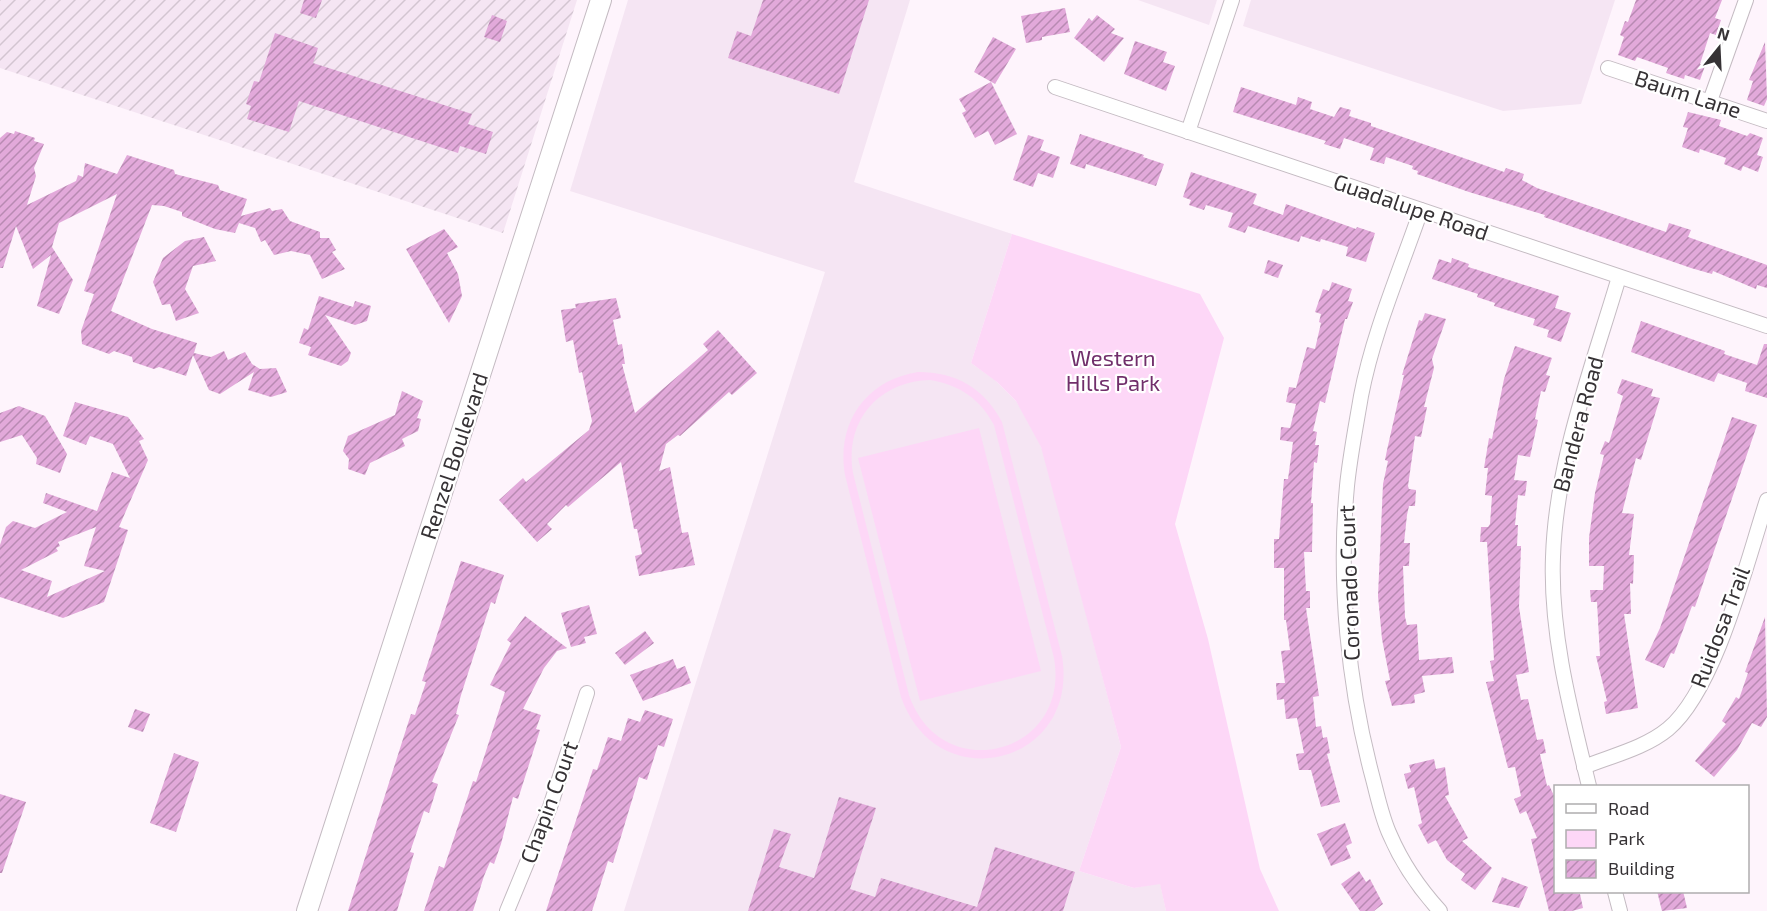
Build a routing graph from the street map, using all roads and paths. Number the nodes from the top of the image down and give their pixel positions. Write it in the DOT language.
graph roads {
  1 [pos="601,0"];
  2 [pos="1232,0"];
  3 [pos="1746,0"];
  4 [pos="1608,68"];
  5 [pos="1055,87"];
  6 [pos="1710,101"];
  7 [pos="1767,120"];
  8 [pos="1188,132"];
  9 [pos="1421,210"];
  10 [pos="1619,277"];
  11 [pos="1767,326"];
  12 [pos="1767,500"];
  13 [pos="588,693"];
  14 [pos="1584,767"];
  15 [pos="1589,785"];
  16 [pos="1616,893"];
  17 [pos="308,911"];
  18 [pos="507,911"];
  19 [pos="1440,911"];
  20 [pos="1620,911"];
  1 -- 17 [label="street, Renzel Boulevard"];
  2 -- 8 [label="street"];
  3 -- 6 [label="street"];
  4 -- 6 [label="street, Baum Lane"];
  5 -- 8 [label="street, Guadalupe Road"];
  6 -- 7 [label="street, Baum Lane"];
  8 -- 9 [label="street, Guadalupe Road"];
  9 -- 10 [label="street, Guadalupe Road"];
  9 -- 19 [label="street, Coronado Court"];
  10 -- 11 [label="street, Guadalupe Road"];
  10 -- 14 [label="street, Bandera Road"];
  12 -- 14 [label="street, Ruidosa Trail"];
  13 -- 18 [label="street, Chapin Court"];
  14 -- 15 [label="street, Bandera Road"];
  16 -- 20 [label="street"];
}
